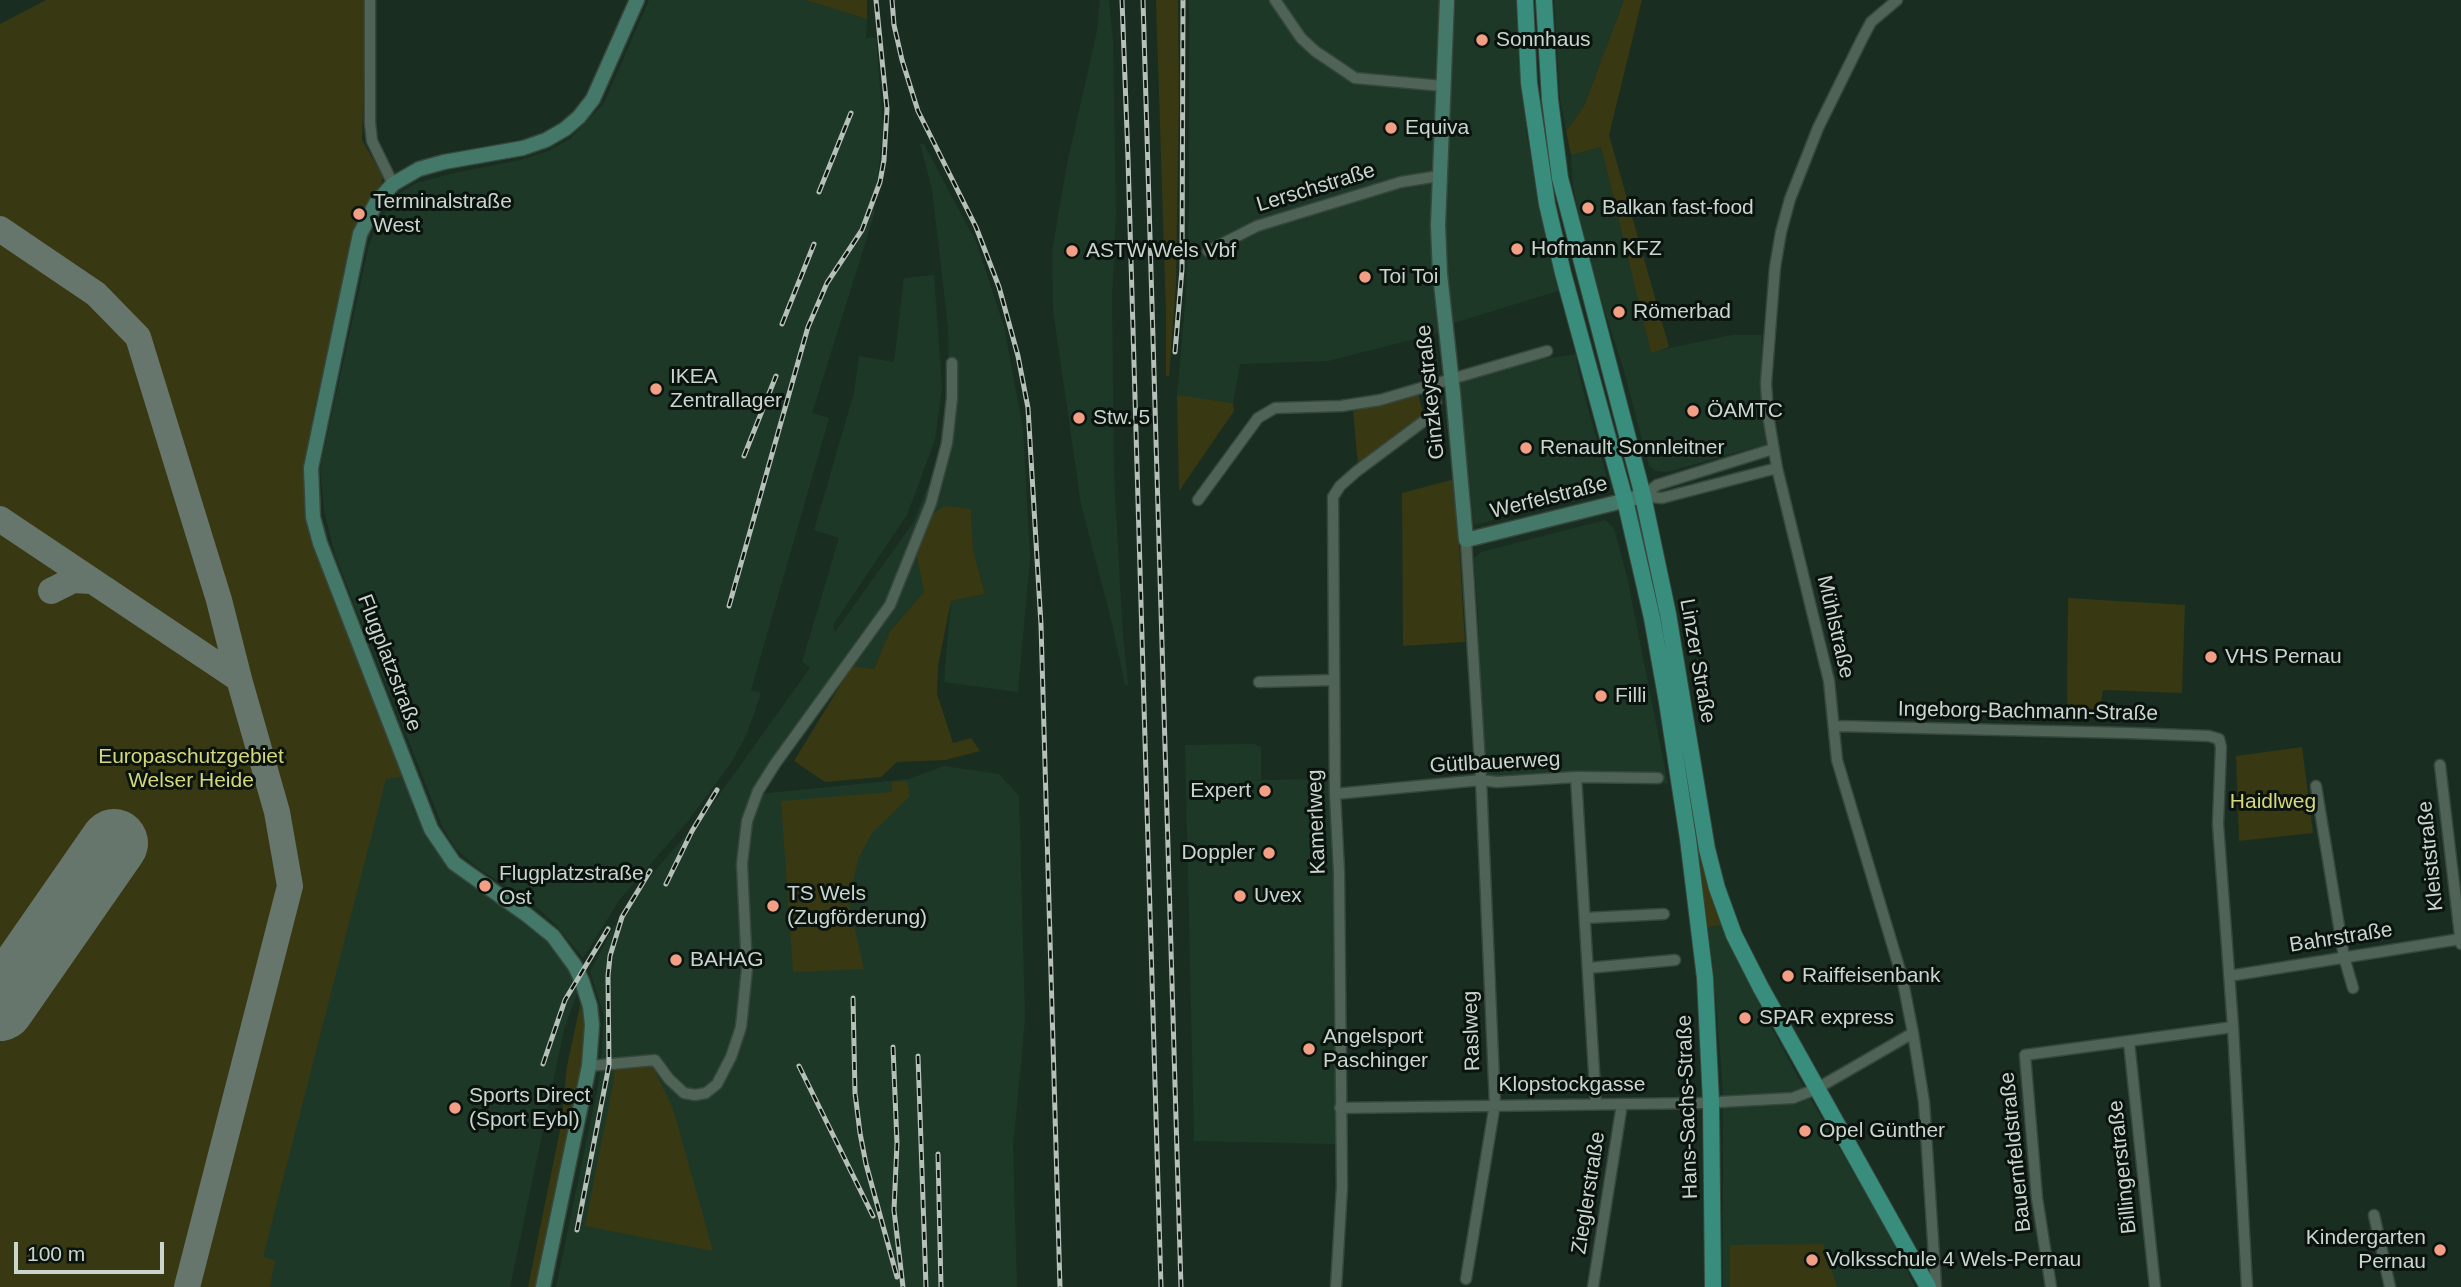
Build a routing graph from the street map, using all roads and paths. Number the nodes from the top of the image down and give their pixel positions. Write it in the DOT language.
graph roads {
  1 [pos="370,0"];
  2 [pos="637,0"];
  3 [pos="1275,0"];
  4 [pos="1447,0"];
  5 [pos="1525,0"];
  6 [pos="1544,0"];
  7 [pos="1897,0"];
  8 [pos="1443,86"];
  9 [pos="1439,176"];
  10 [pos="393,184"];
  11 [pos="1208,251"];
  12 [pos="1547,351"];
  13 [pos="952,363"];
  14 [pos="1452,378"];
  15 [pos="1436,402"];
  16 [pos="1773,449"];
  17 [pos="1777,468"];
  18 [pos="1643,495"];
  19 [pos="1198,500"];
  20 [pos="1625,500"];
  21 [pos="1466,540"];
  22 [pos="1334,680"];
  23 [pos="1259,682"];
  24 [pos="1835,726"];
  25 [pos="2440,765"];
  26 [pos="1576,778"];
  27 [pos="1658,778"];
  28 [pos="1481,780"];
  29 [pos="2316,786"];
  30 [pos="1335,794"];
  31 [pos="1664,914"];
  32 [pos="1585,918"];
  33 [pos="1700,926"];
  34 [pos="2460,941"];
  35 [pos="2344,957"];
  36 [pos="1675,960"];
  37 [pos="1588,968"];
  38 [pos="2229,976"];
  39 [pos="2353,988"];
  40 [pos="2233,1027"];
  41 [pos="1913,1033"];
  42 [pos="2129,1042"];
  43 [pos="589,1066"];
  44 [pos="1816,1089"];
  45 [pos="1711,1102"];
  46 [pos="1495,1104"];
  47 [pos="1596,1104"];
  48 [pos="1622,1104"];
  49 [pos="1340,1108"];
  50 [pos="2374,1216"];
  51 [pos="1466,1279"];
  52 [pos="543,1287"];
  53 [pos="1336,1287"];
  54 [pos="1593,1287"];
  55 [pos="1713,1287"];
  56 [pos="1928,1287"];
  57 [pos="1936,1287"];
  58 [pos="2050,1287"];
  59 [pos="2155,1287"];
  60 [pos="2247,1287"];
  61 [pos="2390,1287"];
  1 -- 10 [label="street"];
  2 -- 10 [label="street"];
  3 -- 8 [label="street"];
  4 -- 8 [label="street, Ginzkeystraße"];
  5 -- 20 [label="main road, Linzer Straße"];
  6 -- 18 [label="main road, Linzer Straße"];
  7 -- 16 [label="street, Mühlstraße"];
  8 -- 9 [label="street, Ginzkeystraße"];
  9 -- 11 [label="street, Lerschstraße"];
  9 -- 14 [label="street, Ginzkeystraße"];
  10 -- 43 [label="street, Flugplatzstraße"];
  12 -- 14 [label="street"];
  13 -- 43 [label="street"];
  14 -- 19 [label="street"];
  14 -- 21 [label="street, Ginzkeystraße"];
  15 -- 22 [label="street, Kamerlweg"];
  16 -- 17 [label="street, Mühlstraße"];
  16 -- 18 [label="street, Werfelstraße"];
  17 -- 18 [label="street, Werfelstraße"];
  17 -- 24 [label="street, Mühlstraße"];
  18 -- 20 [label="street, Werfelstraße"];
  18 -- 44 [label="main road, Linzer Straße"];
  20 -- 21 [label="street, Werfelstraße"];
  20 -- 33 [label="main road, Linzer Straße"];
  21 -- 28 [label="street, Ginzkeystraße"];
  22 -- 23 [label="street"];
  22 -- 30 [label="street, Kamerlweg"];
  24 -- 38 [label="street, Ingeborg-Bachmann-Straße"];
  24 -- 41 [label="street, Mühlstraße"];
  25 -- 34 [label="street, Kleiststraße"];
  26 -- 27 [label="street, Gütlbauerweg"];
  26 -- 28 [label="street, Gütlbauerweg"];
  26 -- 32 [label="street"];
  28 -- 30 [label="street, Gütlbauerweg"];
  28 -- 46 [label="street, Raslweg"];
  29 -- 35 [label="street"];
  30 -- 49 [label="street, Kamerlweg"];
  31 -- 32 [label="street"];
  32 -- 37 [label="street"];
  33 -- 45 [label="main road, Hans-Sachs-Straße"];
  34 -- 35 [label="street, Bahrstraße"];
  35 -- 38 [label="street, Bahrstraße"];
  35 -- 39 [label="street"];
  36 -- 37 [label="street"];
  37 -- 47 [label="street"];
  38 -- 40 [label="street"];
  40 -- 42 [label="street, Bauernfeldstraße"];
  40 -- 60 [label="street"];
  41 -- 44 [label="street, Klopstockgasse"];
  41 -- 57 [label="street, Mühlstraße"];
  42 -- 58 [label="street, Bauernfeldstraße"];
  42 -- 59 [label="street, Billingerstraße"];
  43 -- 52 [label="street, Flugplatzstraße"];
  44 -- 45 [label="street, Klopstockgasse"];
  44 -- 56 [label="main road, Linzer Straße"];
  45 -- 48 [label="street, Klopstockgasse"];
  45 -- 55 [label="main road, Hans-Sachs-Straße"];
  46 -- 47 [label="street, Klopstockgasse"];
  46 -- 49 [label="street, Klopstockgasse"];
  46 -- 51 [label="street, Raslweg"];
  47 -- 48 [label="street, Klopstockgasse"];
  48 -- 54 [label="street, Zieglerstraße"];
  49 -- 53 [label="street, Kamerlweg"];
  50 -- 61 [label="street"];
}
